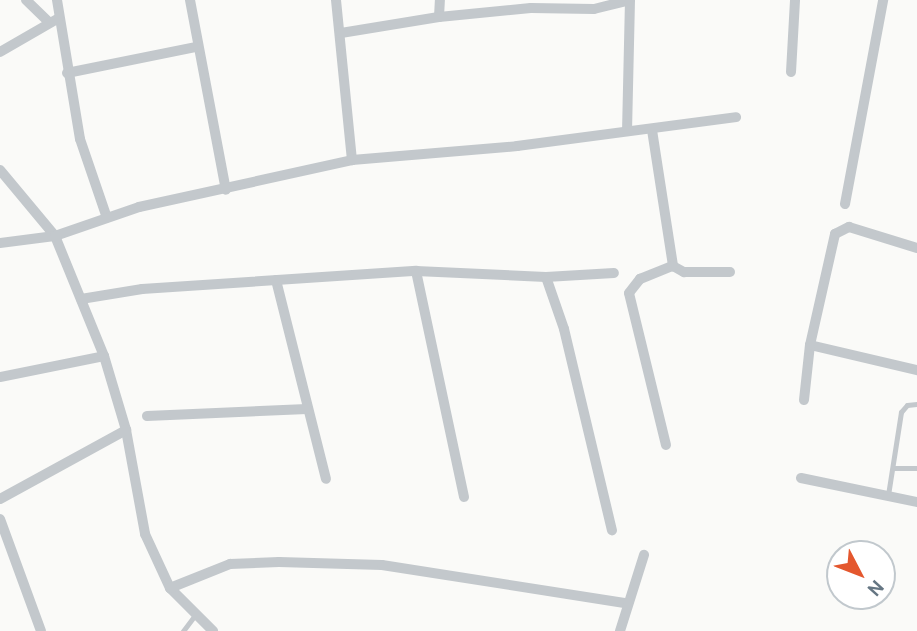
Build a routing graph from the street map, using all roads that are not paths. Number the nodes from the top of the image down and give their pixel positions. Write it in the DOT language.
graph roads {
  1 [pos="26,0"];
  2 [pos="57,0"];
  3 [pos="190,0"];
  4 [pos="336,0"];
  5 [pos="440,0"];
  6 [pos="795,0"];
  7 [pos="883,0"];
  8 [pos="439,17"];
  9 [pos="53,20"];
  10 [pos="341,33"];
  11 [pos="196,47"];
  12 [pos="0,52"];
  13 [pos="791,72"];
  14 [pos="66,73"];
  15 [pos="736,117"];
  16 [pos="652,130"];
  17 [pos="627,131"];
  18 [pos="352,160"];
  19 [pos="0,170"];
  20 [pos="226,190"];
  21 [pos="845,204"];
  22 [pos="107,218"];
  23 [pos="55,236"];
  24 [pos="0,243"];
  25 [pos="917,248"];
  26 [pos="673,266"];
  27 [pos="416,271"];
  28 [pos="730,272"];
  29 [pos="614,273"];
  30 [pos="546,276"];
  31 [pos="276,280"];
  32 [pos="81,299"];
  33 [pos="810,345"];
  34 [pos="104,356"];
  35 [pos="917,370"];
  36 [pos="0,377"];
  37 [pos="804,400"];
  38 [pos="917,404"];
  39 [pos="307,409"];
  40 [pos="147,416"];
  41 [pos="126,430"];
  42 [pos="666,445"];
  43 [pos="893,468"];
  44 [pos="917,468"];
  45 [pos="801,478"];
  46 [pos="326,479"];
  47 [pos="888,495"];
  48 [pos="464,497"];
  49 [pos="0,499"];
  50 [pos="917,502"];
  51 [pos="0,519"];
  52 [pos="612,530"];
  53 [pos="644,555"];
  54 [pos="170,588"];
  55 [pos="626,603"];
  56 [pos="195,615"];
  57 [pos="41,631"];
  58 [pos="183,631"];
  59 [pos="213,631"];
  60 [pos="620,631"];
  1 -- 9 [label="street"];
  2 -- 9 [label="street"];
  3 -- 11 [label="street"];
  4 -- 10 [label="street"];
  5 -- 8 [label="street"];
  6 -- 13 [label="street"];
  7 -- 21 [label="street"];
  8 -- 10 [label="street"];
  8 -- 17 [label="street"];
  9 -- 12 [label="street"];
  9 -- 14 [label="street"];
  10 -- 18 [label="street"];
  11 -- 14 [label="street"];
  11 -- 20 [label="street"];
  14 -- 22 [label="street"];
  15 -- 16 [label="street"];
  16 -- 17 [label="street"];
  16 -- 26 [label="street"];
  17 -- 18 [label="street"];
  18 -- 20 [label="street"];
  19 -- 23 [label="street"];
  20 -- 22 [label="street"];
  22 -- 23 [label="street"];
  23 -- 24 [label="street"];
  23 -- 32 [label="street"];
  25 -- 33 [label="street"];
  26 -- 28 [label="street"];
  26 -- 42 [label="street"];
  27 -- 30 [label="street"];
  27 -- 31 [label="street"];
  27 -- 48 [label="street"];
  29 -- 30 [label="street"];
  30 -- 52 [label="street"];
  31 -- 32 [label="street"];
  31 -- 39 [label="street"];
  32 -- 34 [label="street"];
  33 -- 35 [label="street"];
  33 -- 37 [label="street"];
  34 -- 36 [label="street"];
  34 -- 41 [label="street"];
  38 -- 43 [label="lane"];
  39 -- 40 [label="street"];
  39 -- 46 [label="street"];
  41 -- 49 [label="street"];
  41 -- 54 [label="street"];
  43 -- 44 [label="lane"];
  43 -- 47 [label="lane"];
  45 -- 47 [label="street"];
  47 -- 50 [label="street"];
  51 -- 57 [label="street"];
  53 -- 55 [label="street"];
  54 -- 55 [label="street"];
  54 -- 56 [label="street"];
  55 -- 60 [label="street"];
  56 -- 58 [label="lane"];
  56 -- 59 [label="street"];
}
